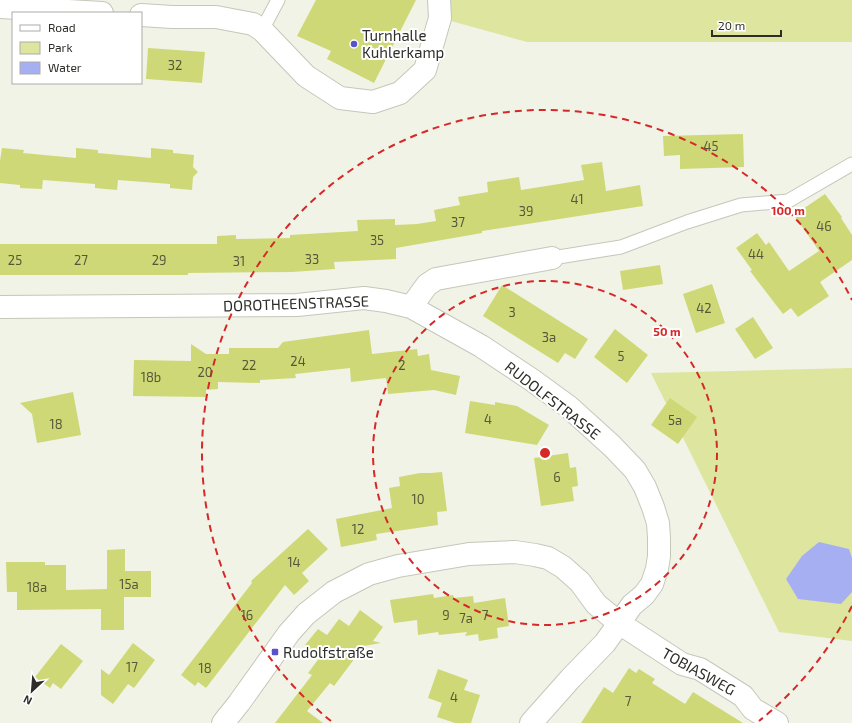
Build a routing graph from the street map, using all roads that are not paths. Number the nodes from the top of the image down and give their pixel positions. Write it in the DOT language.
graph roads {
  1 [pos="278,0"];
  2 [pos="439,0"];
  3 [pos="0,7"];
  4 [pos="85,12"];
  5 [pos="142,15"];
  6 [pos="262,30"];
  7 [pos="852,164"];
  8 [pos="552,258"];
  9 [pos="0,307"];
  10 [pos="411,307"];
  11 [pos="619,623"];
  12 [pos="223,723"];
  13 [pos="531,723"];
  14 [pos="777,723"];
  1 -- 6 [label="lane"];
  2 -- 6 [label="street"];
  3 -- 4 [label="street"];
  5 -- 6 [label="street"];
  7 -- 8 [label="lane"];
  8 -- 10 [label="street"];
  9 -- 10 [label="street, DOROTHEENSTRASSE"];
  10 -- 11 [label="street, RUDOLFSTRASSE"];
  11 -- 12 [label="street"];
  11 -- 13 [label="street, RUDOLFSTRASSE"];
  11 -- 14 [label="street, TOBIASWEG"];
}
